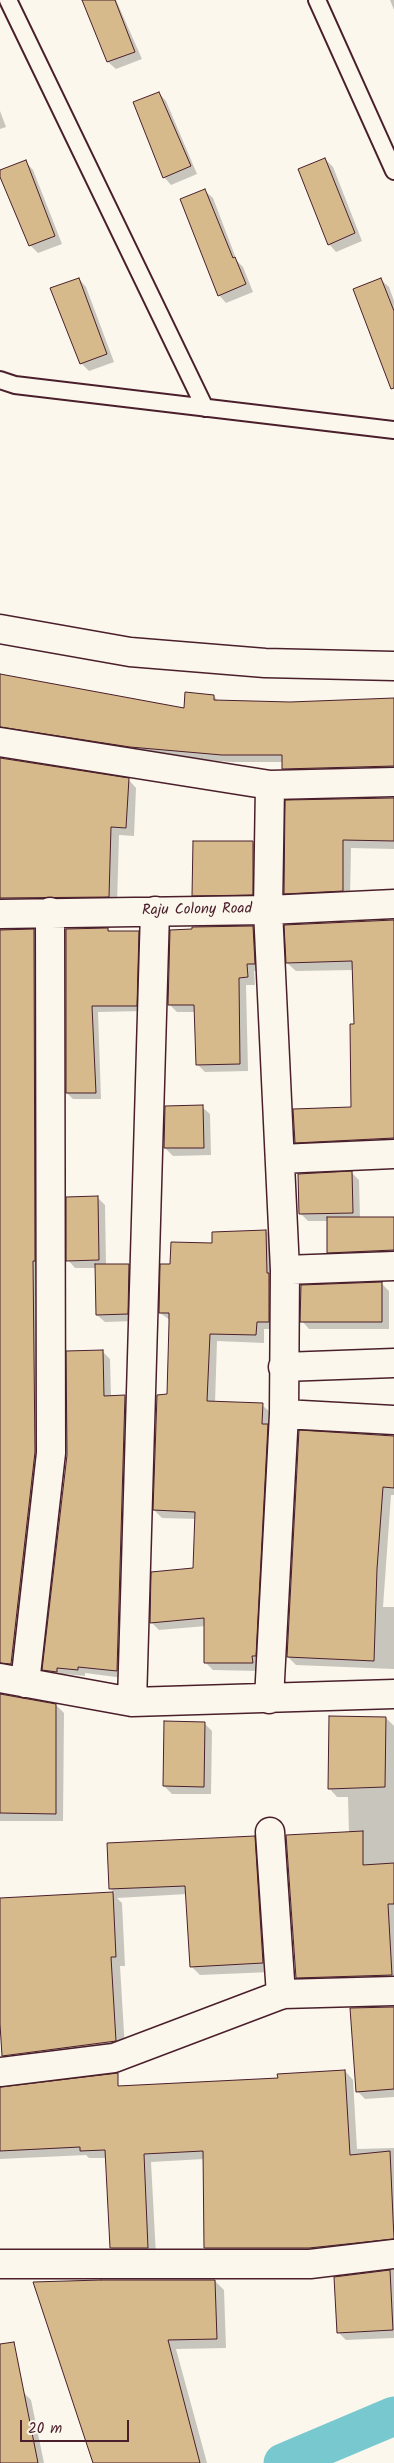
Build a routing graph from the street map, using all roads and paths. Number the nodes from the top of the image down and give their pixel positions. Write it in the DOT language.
graph roads {
  1 [pos="8,0"];
  2 [pos="317,0"];
  3 [pos="394,171"];
  4 [pos="0,380"];
  5 [pos="204,408"];
  6 [pos="394,430"];
  7 [pos="0,629"];
  8 [pos="394,666"];
  9 [pos="0,742"];
  10 [pos="394,782"];
  11 [pos="270,785"];
  12 [pos="394,904"];
  13 [pos="268,910"];
  14 [pos="155,911"];
  15 [pos="50,912"];
  16 [pos="0,914"];
  17 [pos="394,1154"];
  18 [pos="280,1159"];
  19 [pos="394,1266"];
  20 [pos="285,1270"];
  21 [pos="394,1364"];
  22 [pos="283,1367"];
  23 [pos="284,1414"];
  24 [pos="394,1420"];
  25 [pos="13,1681"];
  26 [pos="394,1694"];
  27 [pos="269,1699"];
  28 [pos="132,1702"];
  29 [pos="270,1832"];
  30 [pos="394,1991"];
  31 [pos="281,1995"];
  32 [pos="0,2072"];
  33 [pos="394,2254"];
  34 [pos="0,2264"];
  1 -- 5 [label="lane"];
  2 -- 3 [label="lane"];
  4 -- 5 [label="lane"];
  5 -- 6 [label="lane"];
  7 -- 8 [label="street"];
  9 -- 11 [label="street"];
  10 -- 11 [label="street"];
  11 -- 13 [label="street"];
  12 -- 13 [label="street, Raju Colony Road"];
  13 -- 14 [label="street, Raju Colony Road"];
  13 -- 18 [label="street"];
  14 -- 15 [label="street, Raju Colony Road"];
  14 -- 28 [label="street"];
  15 -- 16 [label="street, Raju Colony Road"];
  15 -- 25 [label="street"];
  17 -- 18 [label="street"];
  18 -- 20 [label="street"];
  19 -- 20 [label="street"];
  20 -- 22 [label="street"];
  21 -- 22 [label="street"];
  22 -- 23 [label="street"];
  23 -- 24 [label="street"];
  23 -- 27 [label="street"];
  25 -- 28 [label="street"];
  26 -- 27 [label="street"];
  27 -- 28 [label="street"];
  29 -- 31 [label="street"];
  30 -- 31 [label="street"];
  31 -- 32 [label="street"];
  33 -- 34 [label="street"];
}
